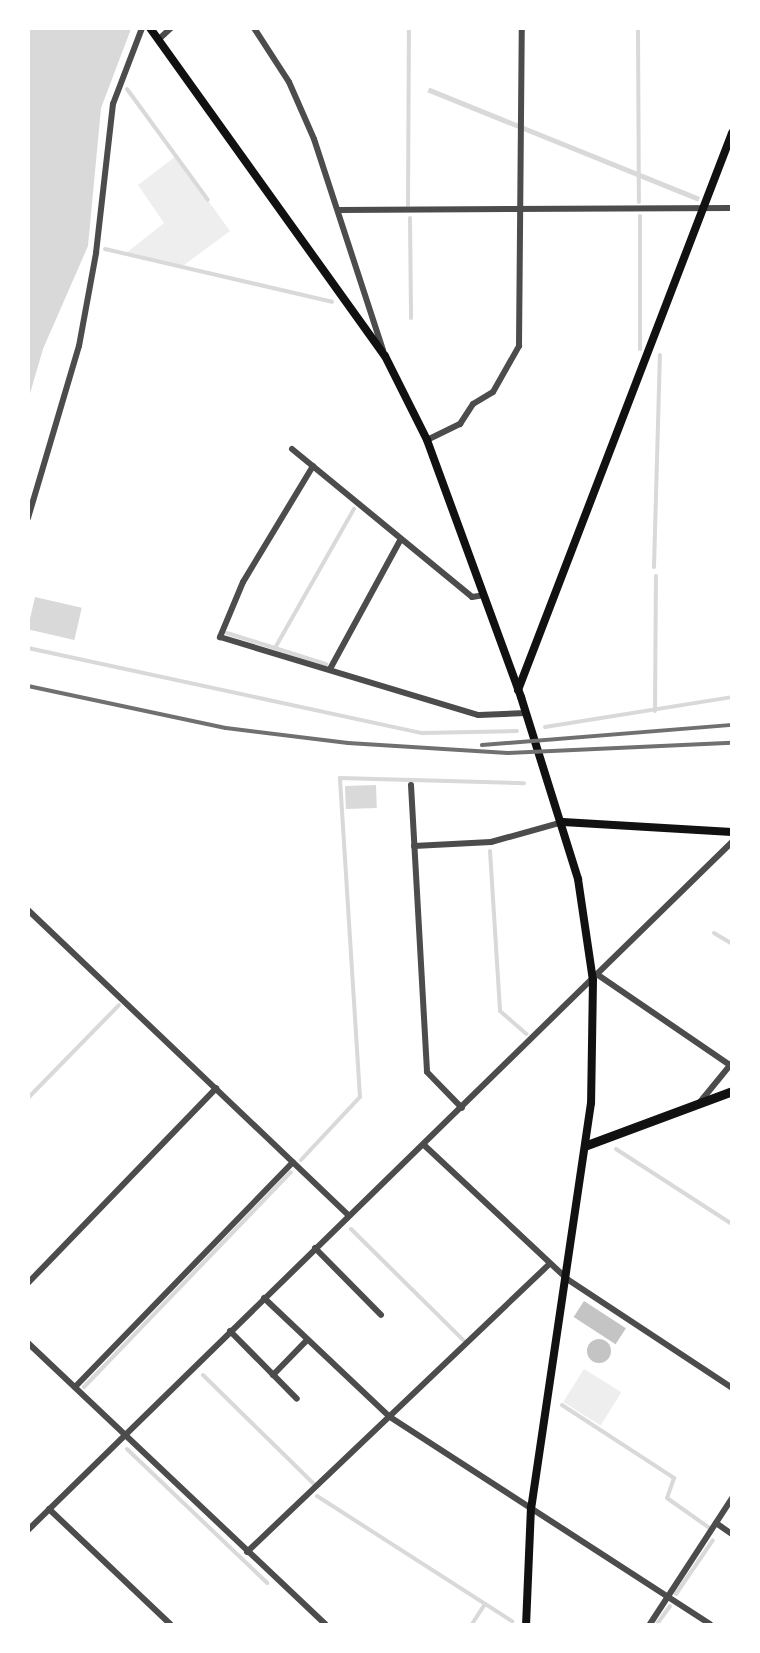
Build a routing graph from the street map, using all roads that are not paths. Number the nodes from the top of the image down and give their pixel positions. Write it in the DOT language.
graph roads {
  1 [pos="142,28"];
  2 [pos="150,28"];
  3 [pos="171,28"];
  4 [pos="254,28"];
  5 [pos="522,28"];
  6 [pos="158,39"];
  7 [pos="732,134"];
  8 [pos="703,208"];
  9 [pos="732,208"];
  10 [pos="339,210"];
  11 [pos="522,210"];
  12 [pos="385,356"];
  13 [pos="427,440"];
  14 [pos="292,449"];
  15 [pos="313,466"];
  16 [pos="28,519"];
  17 [pos="401,539"];
  18 [pos="484,596"];
  19 [pos="330,669"];
  20 [pos="518,690"];
  21 [pos="526,713"];
  22 [pos="411,785"];
  23 [pos="562,822"];
  24 [pos="732,832"];
  25 [pos="732,842"];
  26 [pos="414,846"];
  27 [pos="28,910"];
  28 [pos="31,918"];
  29 [pos="596,977"];
  30 [pos="731,1064"];
  31 [pos="216,1088"];
  32 [pos="732,1091"];
  33 [pos="700,1103"];
  34 [pos="462,1108"];
  35 [pos="424,1145"];
  36 [pos="587,1145"];
  37 [pos="293,1162"];
  38 [pos="348,1215"];
  39 [pos="315,1248"];
  40 [pos="549,1264"];
  41 [pos="567,1279"];
  42 [pos="28,1283"];
  43 [pos="264,1298"];
  44 [pos="381,1315"];
  45 [pos="230,1331"];
  46 [pos="307,1340"];
  47 [pos="28,1343"];
  48 [pos="273,1375"];
  49 [pos="75,1388"];
  50 [pos="732,1388"];
  51 [pos="297,1399"];
  52 [pos="390,1417"];
  53 [pos="125,1434"];
  54 [pos="732,1498"];
  55 [pos="531,1507"];
  56 [pos="49,1509"];
  57 [pos="715,1524"];
  58 [pos="28,1530"];
  59 [pos="732,1534"];
  60 [pos="247,1552"];
  61 [pos="668,1597"];
  62 [pos="170,1624"];
  63 [pos="325,1624"];
  64 [pos="526,1624"];
  65 [pos="650,1624"];
  66 [pos="710,1624"];
  1 -- 16 [label="street"];
  2 -- 6 [label="main road"];
  3 -- 6 [label="street"];
  4 -- 10 [label="street"];
  5 -- 11 [label="street"];
  6 -- 12 [label="main road"];
  7 -- 8 [label="main road"];
  8 -- 9 [label="street"];
  8 -- 11 [label="street"];
  8 -- 20 [label="main road"];
  10 -- 11 [label="street"];
  10 -- 12 [label="street"];
  11 -- 13 [label="street"];
  12 -- 13 [label="main road"];
  13 -- 18 [label="main road"];
  14 -- 15 [label="street"];
  15 -- 17 [label="street"];
  15 -- 19 [label="street"];
  17 -- 18 [label="street"];
  17 -- 19 [label="street"];
  18 -- 20 [label="main road"];
  19 -- 21 [label="street"];
  20 -- 21 [label="main road"];
  21 -- 23 [label="main road"];
  22 -- 26 [label="street"];
  23 -- 24 [label="main road"];
  23 -- 26 [label="street"];
  23 -- 29 [label="main road"];
  25 -- 29 [label="street"];
  26 -- 34 [label="street"];
  27 -- 28 [label="street"];
  28 -- 31 [label="street"];
  29 -- 30 [label="street"];
  29 -- 34 [label="street"];
  29 -- 36 [label="main road"];
  30 -- 33 [label="street"];
  31 -- 37 [label="street"];
  31 -- 42 [label="street"];
  32 -- 33 [label="main road"];
  33 -- 36 [label="main road"];
  34 -- 35 [label="street"];
  35 -- 38 [label="street"];
  35 -- 40 [label="street"];
  36 -- 41 [label="main road"];
  37 -- 38 [label="street"];
  37 -- 49 [label="street"];
  38 -- 39 [label="street"];
  39 -- 43 [label="street"];
  39 -- 44 [label="street"];
  40 -- 41 [label="street"];
  40 -- 52 [label="street"];
  41 -- 50 [label="street"];
  41 -- 55 [label="main road"];
  43 -- 45 [label="street"];
  43 -- 46 [label="street"];
  45 -- 48 [label="street"];
  45 -- 53 [label="street"];
  46 -- 48 [label="street"];
  46 -- 52 [label="street"];
  47 -- 49 [label="street"];
  48 -- 51 [label="street"];
  49 -- 53 [label="street"];
  52 -- 55 [label="street"];
  52 -- 60 [label="street"];
  53 -- 56 [label="street"];
  53 -- 60 [label="street"];
  54 -- 57 [label="street"];
  55 -- 61 [label="street"];
  55 -- 64 [label="main road"];
  56 -- 58 [label="street"];
  56 -- 62 [label="street"];
  57 -- 59 [label="street"];
  57 -- 61 [label="street"];
  60 -- 63 [label="street"];
  61 -- 65 [label="street"];
  61 -- 66 [label="street"];
}
